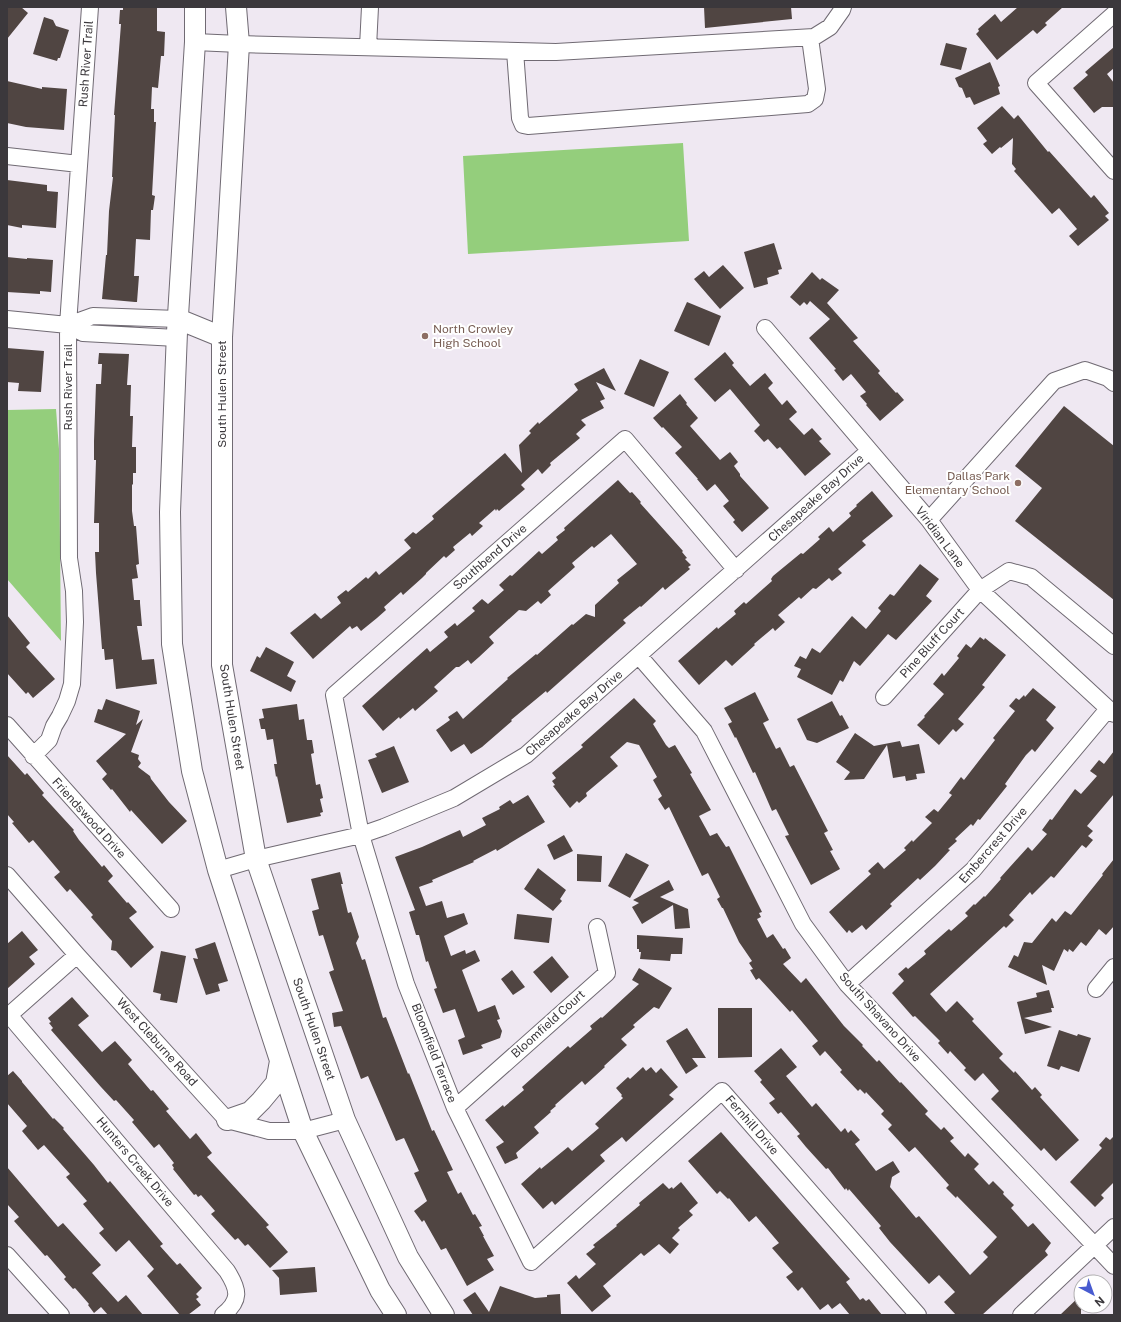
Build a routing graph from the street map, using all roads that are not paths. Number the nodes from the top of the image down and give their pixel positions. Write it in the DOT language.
graph roads {
  1 [pos="90,7"];
  2 [pos="195,7"];
  3 [pos="236,7"];
  4 [pos="370,7"];
  5 [pos="843,7"];
  6 [pos="1114,14"];
  7 [pos="810,38"];
  8 [pos="195,42"];
  9 [pos="239,44"];
  10 [pos="368,47"];
  11 [pos="515,51"];
  12 [pos="7,156"];
  13 [pos="80,164"];
  14 [pos="1114,171"];
  15 [pos="7,319"];
  16 [pos="68,325"];
  17 [pos="178,328"];
  18 [pos="765,328"];
  19 [pos="222,337"];
  20 [pos="1114,383"];
  21 [pos="869,451"];
  22 [pos="929,520"];
  23 [pos="736,570"];
  24 [pos="980,590"];
  25 [pos="1114,646"];
  26 [pos="639,656"];
  27 [pos="884,697"];
  28 [pos="1111,712"];
  29 [pos="7,725"];
  30 [pos="33,756"];
  31 [pos="361,835"];
  32 [pos="256,859"];
  33 [pos="218,870"];
  34 [pos="7,875"];
  35 [pos="171,909"];
  36 [pos="597,926"];
  37 [pos="77,955"];
  38 [pos="1114,967"];
  39 [pos="847,984"];
  40 [pos="1096,989"];
  41 [pos="8,1016"];
  42 [pos="280,1061"];
  43 [pos="455,1108"];
  44 [pos="227,1120"];
  45 [pos="345,1120"];
  46 [pos="303,1131"];
  47 [pos="1114,1227"];
  48 [pos="1095,1246"];
  49 [pos="7,1255"];
  50 [pos="532,1262"];
  51 [pos="1114,1266"];
  52 [pos="61,1315"];
  53 [pos="223,1315"];
  54 [pos="396,1315"];
  55 [pos="444,1315"];
  56 [pos="918,1315"];
  57 [pos="1021,1315"];
  1 -- 13 [label="street, Rush River Trail"];
  2 -- 8 [label="main road"];
  3 -- 9 [label="main road, South Hulen Street"];
  4 -- 10 [label="street"];
  5 -- 7 [label="street"];
  6 -- 14 [label="street"];
  7 -- 11 [label="street"];
  7 -- 11 [label="street"];
  8 -- 9 [label="street"];
  8 -- 17 [label="main road"];
  9 -- 10 [label="street"];
  9 -- 19 [label="main road, South Hulen Street"];
  10 -- 11 [label="street"];
  12 -- 13 [label="street"];
  13 -- 16 [label="street, Rush River Trail"];
  15 -- 16 [label="street"];
  16 -- 17 [label="street"];
  16 -- 30 [label="street, Rush River Trail"];
  17 -- 19 [label="main road"];
  17 -- 33 [label="main road"];
  18 -- 21 [label="street, Viridian Lane"];
  19 -- 32 [label="main road, South Hulen Street"];
  20 -- 22 [label="street"];
  21 -- 22 [label="street, Viridian Lane"];
  21 -- 23 [label="street, Chesapeake Bay Drive"];
  22 -- 24 [label="street, Viridian Lane"];
  23 -- 26 [label="street, Chesapeake Bay Drive"];
  23 -- 31 [label="street, Southbend Drive"];
  24 -- 25 [label="street, Pine Bluff Court"];
  24 -- 27 [label="street, Pine Bluff Court"];
  24 -- 28 [label="street, Viridian Lane"];
  26 -- 31 [label="street, Chesapeake Bay Drive"];
  26 -- 39 [label="street, South Shavano Drive"];
  28 -- 39 [label="street, Embercrest Drive"];
  29 -- 30 [label="street, Friendswood Drive"];
  30 -- 35 [label="street, Friendswood Drive"];
  31 -- 32 [label="street, Chesapeake Bay Drive"];
  31 -- 43 [label="street, Bloomfield Terrace"];
  32 -- 33 [label="street, Chesapeake Bay Drive"];
  32 -- 45 [label="main road, South Hulen Street"];
  33 -- 42 [label="main road"];
  34 -- 37 [label="street, West Cleburne Road"];
  36 -- 43 [label="street, Bloomfield Court"];
  37 -- 41 [label="street"];
  37 -- 44 [label="street, West Cleburne Road"];
  38 -- 40 [label="street"];
  39 -- 48 [label="street, South Shavano Drive"];
  41 -- 53 [label="street, Hunters Creek Drive"];
  42 -- 44 [label="main road"];
  42 -- 46 [label="main road"];
  43 -- 50 [label="street, Bloomfield Terrace"];
  44 -- 46 [label="street"];
  45 -- 46 [label="street"];
  45 -- 55 [label="main road, South Hulen Street"];
  46 -- 54 [label="main road"];
  47 -- 48 [label="street"];
  48 -- 51 [label="street, South Shavano Drive"];
  48 -- 57 [label="street"];
  49 -- 52 [label="street"];
  50 -- 56 [label="street, Fernhill Drive"];
}
